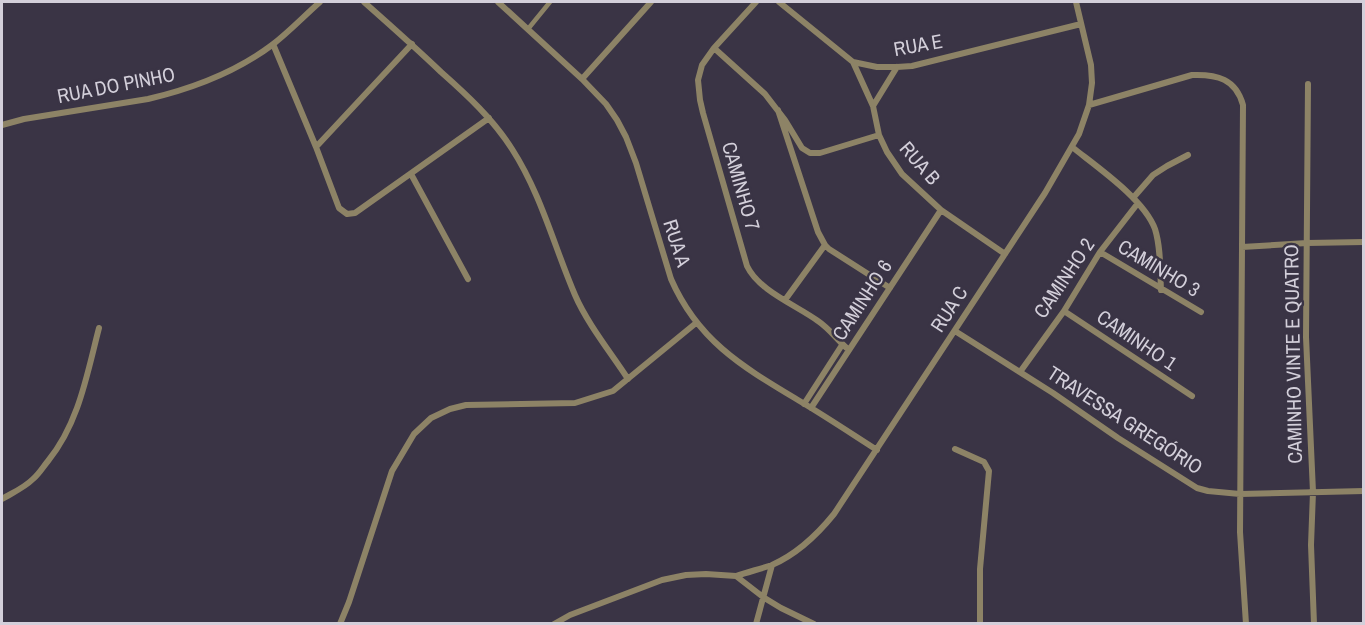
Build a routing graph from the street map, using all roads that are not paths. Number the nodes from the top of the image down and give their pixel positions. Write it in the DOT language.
graph roads {
  1 [pos="320,2"];
  2 [pos="364,2"];
  3 [pos="498,2"];
  4 [pos="550,2"];
  5 [pos="651,2"];
  6 [pos="756,2"];
  7 [pos="779,2"];
  8 [pos="1076,2"];
  9 [pos="1081,24"];
  10 [pos="528,29"];
  11 [pos="273,44"];
  12 [pos="412,44"];
  13 [pos="714,48"];
  14 [pos="853,62"];
  15 [pos="897,67"];
  16 [pos="582,79"];
  17 [pos="1308,84"];
  18 [pos="1089,105"];
  19 [pos="873,106"];
  20 [pos="778,110"];
  21 [pos="489,118"];
  22 [pos="2,125"];
  23 [pos="879,135"];
  24 [pos="316,147"];
  25 [pos="1072,147"];
  26 [pos="1188,154"];
  27 [pos="411,174"];
  28 [pos="1135,201"];
  29 [pos="941,210"];
  30 [pos="1364,242"];
  31 [pos="1307,243"];
  32 [pos="825,245"];
  33 [pos="1242,247"];
  34 [pos="1100,252"];
  35 [pos="1005,254"];
  36 [pos="468,279"];
  37 [pos="890,288"];
  38 [pos="1161,290"];
  39 [pos="785,300"];
  40 [pos="1064,310"];
  41 [pos="1201,312"];
  42 [pos="696,323"];
  43 [pos="99,328"];
  44 [pos="955,331"];
  45 [pos="842,345"];
  46 [pos="849,350"];
  47 [pos="1020,372"];
  48 [pos="628,379"];
  49 [pos="1192,396"];
  50 [pos="804,404"];
  51 [pos="811,408"];
  52 [pos="955,449"];
  53 [pos="877,450"];
  54 [pos="1364,491"];
  55 [pos="1313,492"];
  56 [pos="1240,494"];
  57 [pos="2,499"];
  58 [pos="772,565"];
  59 [pos="736,576"];
  60 [pos="763,597"];
  61 [pos="340,624"];
  62 [pos="554,624"];
  63 [pos="756,624"];
  64 [pos="814,624"];
  65 [pos="980,624"];
  66 [pos="1246,624"];
  67 [pos="1314,624"];
  1 -- 11 [label="street, RUA DO PINHO"];
  2 -- 12 [label="street"];
  3 -- 10 [label="street, RUA A"];
  4 -- 10 [label="lane"];
  5 -- 16 [label="street"];
  6 -- 13 [label="street, CAMINHO 7"];
  7 -- 14 [label="street, RUA E"];
  8 -- 9 [label="street, RUA C"];
  9 -- 15 [label="street, RUA E"];
  9 -- 18 [label="street, RUA C"];
  10 -- 16 [label="street, RUA A"];
  11 -- 22 [label="street, RUA DO PINHO"];
  11 -- 24 [label="street"];
  12 -- 21 [label="street"];
  12 -- 24 [label="street"];
  13 -- 20 [label="street"];
  13 -- 39 [label="street, CAMINHO 7"];
  14 -- 15 [label="street, RUA E"];
  14 -- 19 [label="street, RUA B"];
  15 -- 19 [label="street"];
  16 -- 42 [label="street, RUA A"];
  17 -- 31 [label="street, CAMINHO VINTE E QUATRO"];
  18 -- 25 [label="street, RUA C"];
  18 -- 33 [label="street"];
  19 -- 23 [label="street, RUA B"];
  20 -- 23 [label="street"];
  20 -- 32 [label="street"];
  21 -- 27 [label="street"];
  21 -- 48 [label="street"];
  23 -- 29 [label="street, RUA B"];
  24 -- 27 [label="street"];
  25 -- 28 [label="street"];
  25 -- 35 [label="street, RUA C"];
  26 -- 28 [label="street, CAMINHO 2"];
  27 -- 36 [label="street"];
  28 -- 34 [label="street, CAMINHO 2"];
  28 -- 38 [label="street"];
  29 -- 35 [label="street, RUA B"];
  29 -- 37 [label="street, CAMINHO 6"];
  30 -- 31 [label="street"];
  31 -- 33 [label="street"];
  31 -- 55 [label="street, CAMINHO VINTE E QUATRO"];
  32 -- 37 [label="street"];
  32 -- 39 [label="street"];
  33 -- 56 [label="street"];
  34 -- 38 [label="street, CAMINHO 3"];
  34 -- 40 [label="street, CAMINHO 2"];
  35 -- 44 [label="street, RUA C"];
  37 -- 46 [label="street, CAMINHO 6"];
  38 -- 41 [label="street, CAMINHO 3"];
  39 -- 45 [label="street, CAMINHO 7"];
  40 -- 47 [label="street, CAMINHO 2"];
  40 -- 49 [label="street, CAMINHO 1"];
  42 -- 48 [label="street"];
  42 -- 50 [label="street, RUA A"];
  43 -- 57 [label="street"];
  44 -- 47 [label="street, TRAVESSA GREGÓRIO"];
  44 -- 53 [label="street, RUA C"];
  45 -- 46 [label="street, CAMINHO 7"];
  45 -- 50 [label="street"];
  46 -- 51 [label="street, CAMINHO 6"];
  47 -- 56 [label="street, TRAVESSA GREGÓRIO"];
  48 -- 61 [label="street"];
  50 -- 51 [label="street, RUA A"];
  51 -- 53 [label="street, RUA A"];
  52 -- 65 [label="street"];
  53 -- 58 [label="street, RUA C"];
  54 -- 55 [label="street, TRAVESSA GREGÓRIO"];
  55 -- 56 [label="street, TRAVESSA GREGÓRIO"];
  55 -- 67 [label="street, CAMINHO VINTE E QUATRO"];
  56 -- 66 [label="street"];
  58 -- 59 [label="street, RUA C"];
  58 -- 60 [label="street"];
  59 -- 60 [label="street"];
  59 -- 62 [label="street"];
  60 -- 63 [label="street"];
  60 -- 64 [label="street"];
}
